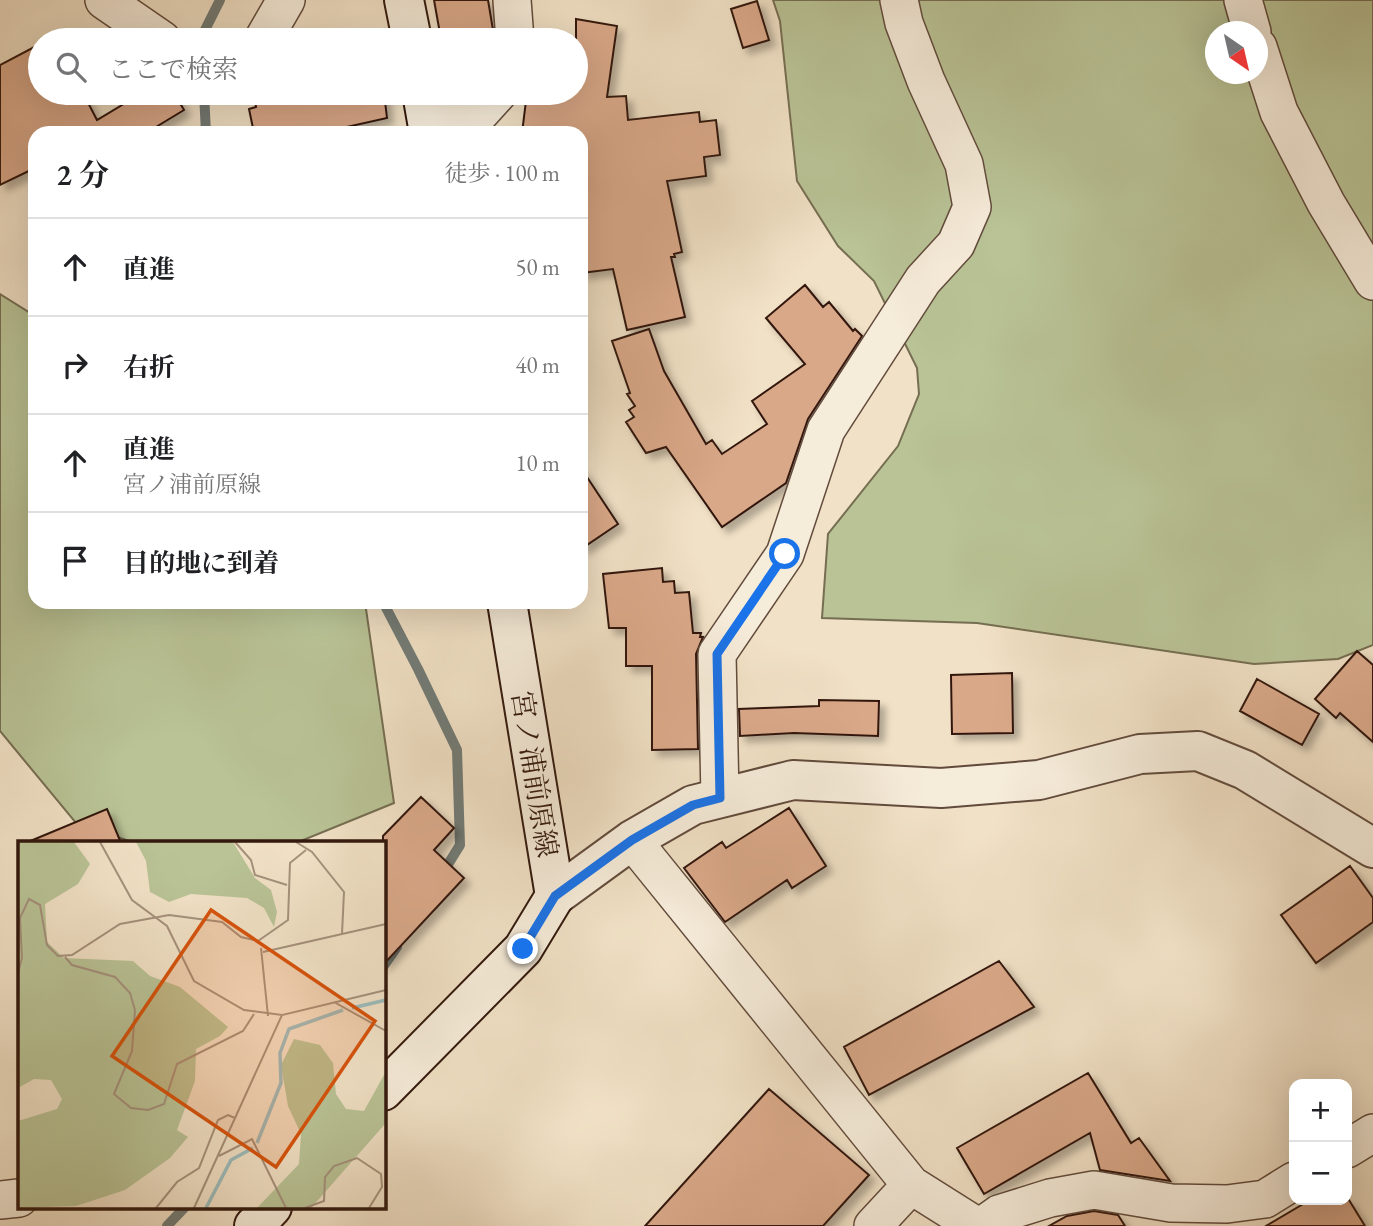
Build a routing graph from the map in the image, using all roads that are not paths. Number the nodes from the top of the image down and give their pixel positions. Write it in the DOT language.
graph roads {
  1 [pos="104,0"];
  2 [pos="286,0"];
  3 [pos="404,0"];
  4 [pos="512,0"];
  5 [pos="899,0"];
  6 [pos="1243,0"];
  7 [pos="1249,21"];
  8 [pos="145,28"];
  9 [pos="270,28"];
  10 [pos="410,28"];
  11 [pos="514,28"];
  12 [pos="1268,78"];
  13 [pos="488,105"];
  14 [pos="426,116"];
  15 [pos="1373,281"];
  16 [pos="508,609"];
  17 [pos="720,798"];
  18 [pos="632,840"];
  19 [pos="1373,848"];
  20 [pos="555,896"];
  21 [pos="385,1089"];
  22 [pos="1373,1133"];
  23 [pos="1352,1146"];
  24 [pos="1289,1184"];
  25 [pos="911,1185"];
  26 [pos="18,1198"];
  27 [pos="0,1200"];
  28 [pos="271,1208"];
  29 [pos="254,1226"];
  30 [pos="873,1226"];
  31 [pos="976,1226"];
  32 [pos="982,1226"];
  1 -- 8 [label="street"];
  2 -- 9 [label="street"];
  3 -- 10 [label="street"];
  4 -- 11 [label="street"];
  5 -- 17 [label="street"];
  6 -- 7 [label="street"];
  12 -- 15 [label="street"];
  13 -- 14 [label="street"];
  16 -- 20 [label="street, 宮ノ浦前原線"];
  17 -- 18 [label="street"];
  17 -- 19 [label="street"];
  18 -- 20 [label="street"];
  18 -- 25 [label="street"];
  20 -- 21 [label="street, 宮ノ浦前原線"];
  22 -- 23 [label="street"];
  24 -- 32 [label="street"];
  25 -- 30 [label="street"];
  25 -- 31 [label="street"];
  26 -- 27 [label="street"];
  28 -- 29 [label="street"];
}
